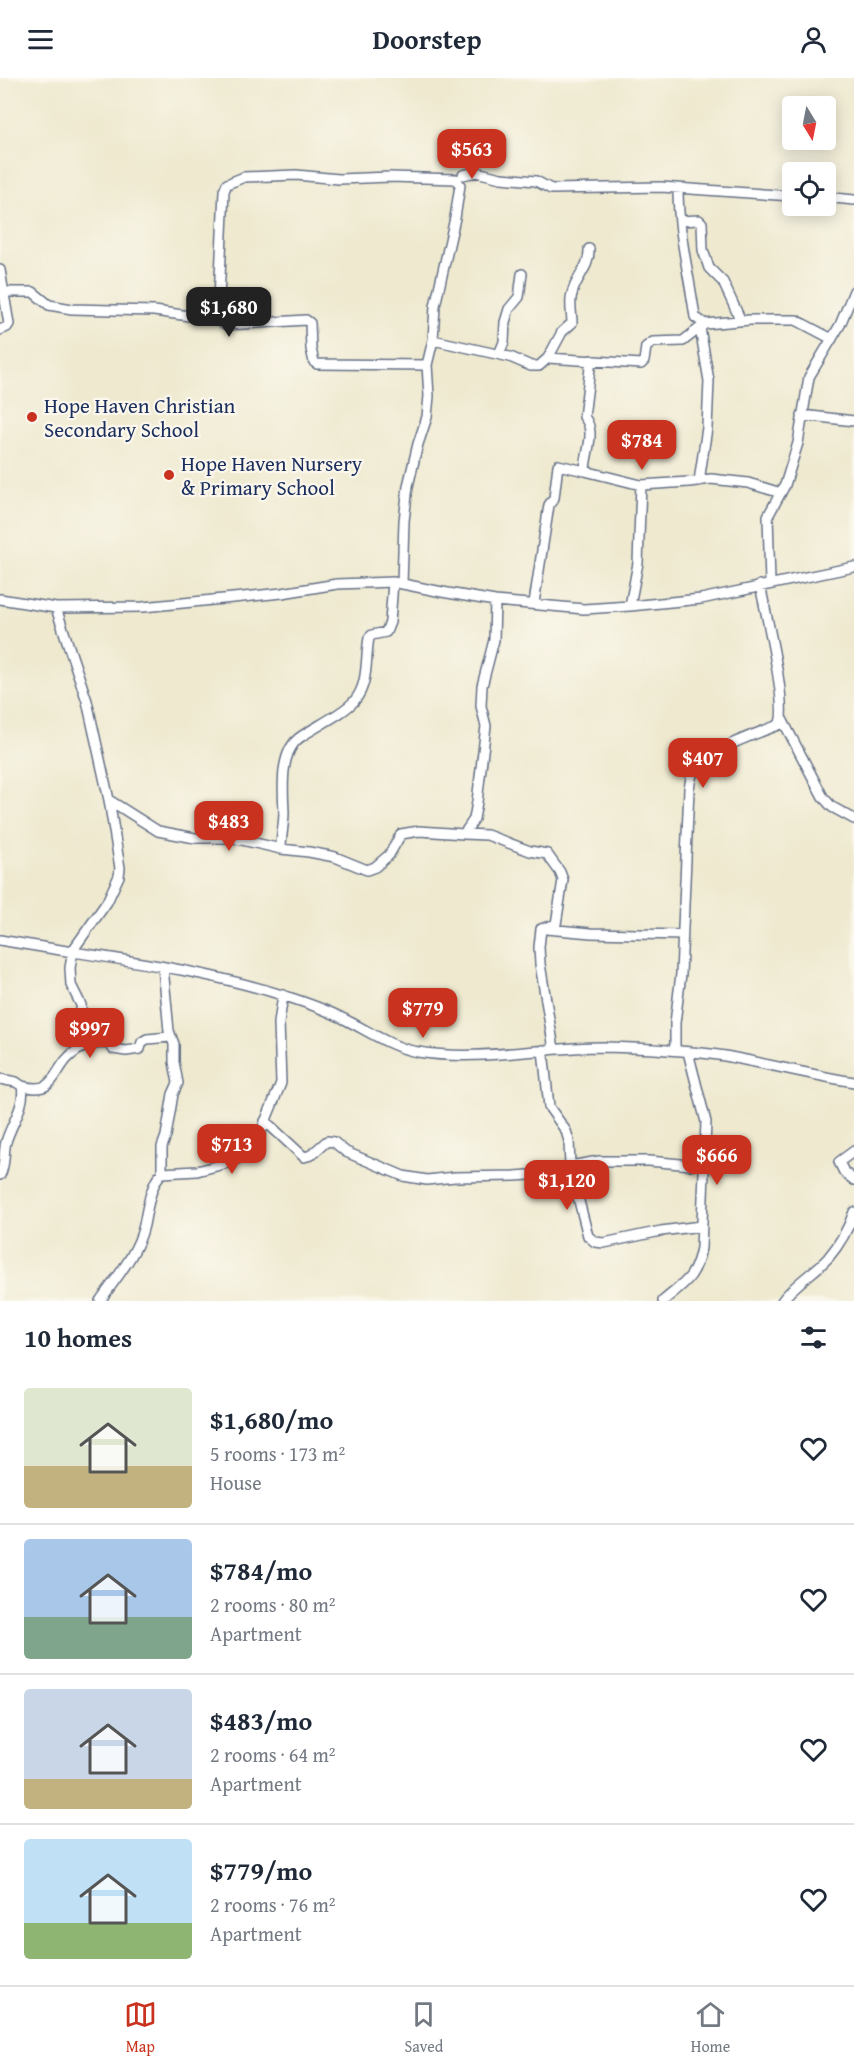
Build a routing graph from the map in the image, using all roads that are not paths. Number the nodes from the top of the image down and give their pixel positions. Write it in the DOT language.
graph roads {
  1 [pos="464,175"];
  2 [pos="678,189"];
  3 [pos="782,195"];
  4 [pos="836,198"];
  5 [pos="854,200"];
  6 [pos="680,221"];
  7 [pos="589,249"];
  8 [pos="0,270"];
  9 [pos="522,274"];
  10 [pos="854,291"];
  11 [pos="4,292"];
  12 [pos="218,320"];
  13 [pos="741,321"];
  14 [pos="702,326"];
  15 [pos="0,330"];
  16 [pos="832,339"];
  17 [pos="433,340"];
  18 [pos="499,354"];
  19 [pos="548,358"];
  20 [pos="591,360"];
  21 [pos="427,365"];
  22 [pos="802,415"];
  23 [pos="854,421"];
  24 [pos="585,471"];
  25 [pos="699,481"];
  26 [pos="641,485"];
  27 [pos="781,493"];
  28 [pos="854,567"];
  29 [pos="397,583"];
  30 [pos="770,583"];
  31 [pos="760,585"];
  32 [pos="0,599"];
  33 [pos="495,601"];
  34 [pos="534,603"];
  35 [pos="630,606"];
  36 [pos="56,608"];
  37 [pos="782,719"];
  38 [pos="109,800"];
  39 [pos="854,819"];
  40 [pos="464,834"];
  41 [pos="281,849"];
  42 [pos="541,929"];
  43 [pos="682,935"];
  44 [pos="0,940"];
  45 [pos="73,950"];
  46 [pos="163,968"];
  47 [pos="284,995"];
  48 [pos="170,1037"];
  49 [pos="86,1047"];
  50 [pos="554,1048"];
  51 [pos="543,1050"];
  52 [pos="675,1050"];
  53 [pos="688,1052"];
  54 [pos="0,1079"];
  55 [pos="854,1082"];
  56 [pos="22,1086"];
  57 [pos="266,1121"];
  58 [pos="854,1151"];
  59 [pos="706,1162"];
  60 [pos="570,1166"];
  61 [pos="162,1173"];
  62 [pos="0,1175"];
  63 [pos="854,1180"];
  64 [pos="854,1212"];
  65 [pos="701,1226"];
  66 [pos="100,1301"];
  67 [pos="663,1301"];
  68 [pos="782,1301"];
  1 -- 2 [label="street"];
  2 -- 3 [label="street"];
  2 -- 6 [label="street"];
  4 -- 5 [label="street"];
  6 -- 13 [label="street"];
  6 -- 14 [label="street"];
  7 -- 19 [label="street"];
  8 -- 11 [label="street"];
  9 -- 18 [label="street"];
  10 -- 16 [label="street"];
  11 -- 12 [label="street"];
  11 -- 15 [label="street"];
  12 -- 17 [label="street"];
  12 -- 21 [label="street"];
  13 -- 14 [label="street"];
  13 -- 16 [label="street"];
  14 -- 20 [label="street"];
  14 -- 25 [label="street"];
  16 -- 22 [label="street"];
  17 -- 18 [label="street"];
  17 -- 21 [label="street"];
  18 -- 19 [label="street"];
  19 -- 20 [label="street"];
  20 -- 24 [label="street"];
  21 -- 29 [label="street"];
  22 -- 23 [label="street"];
  22 -- 27 [label="street"];
  24 -- 26 [label="street"];
  24 -- 34 [label="street"];
  25 -- 26 [label="street"];
  25 -- 27 [label="street"];
  26 -- 35 [label="street"];
  27 -- 30 [label="street"];
  28 -- 30 [label="street"];
  29 -- 33 [label="street"];
  29 -- 36 [label="street"];
  29 -- 41 [label="street"];
  30 -- 31 [label="street"];
  31 -- 35 [label="street"];
  31 -- 37 [label="street"];
  32 -- 36 [label="street"];
  33 -- 34 [label="street"];
  33 -- 40 [label="street"];
  34 -- 35 [label="street"];
  36 -- 38 [label="street"];
  37 -- 39 [label="street"];
  37 -- 43 [label="street"];
  38 -- 41 [label="street"];
  38 -- 45 [label="street"];
  40 -- 41 [label="street"];
  40 -- 42 [label="street"];
  42 -- 43 [label="street"];
  42 -- 50 [label="street"];
  43 -- 52 [label="street"];
  44 -- 45 [label="street"];
  45 -- 46 [label="street"];
  45 -- 49 [label="street"];
  46 -- 47 [label="street"];
  46 -- 48 [label="street"];
  47 -- 51 [label="street"];
  47 -- 57 [label="street"];
  48 -- 49 [label="street"];
  48 -- 61 [label="street"];
  49 -- 56 [label="street"];
  50 -- 51 [label="street"];
  50 -- 52 [label="street"];
  51 -- 60 [label="street"];
  52 -- 53 [label="street"];
  53 -- 55 [label="street"];
  53 -- 59 [label="street"];
  54 -- 56 [label="street"];
  56 -- 62 [label="street"];
  57 -- 60 [label="street"];
  57 -- 61 [label="street"];
  58 -- 63 [label="street"];
  59 -- 60 [label="street"];
  59 -- 65 [label="street"];
  60 -- 65 [label="street"];
  61 -- 66 [label="street"];
  64 -- 68 [label="street"];
  65 -- 67 [label="street"];
}
